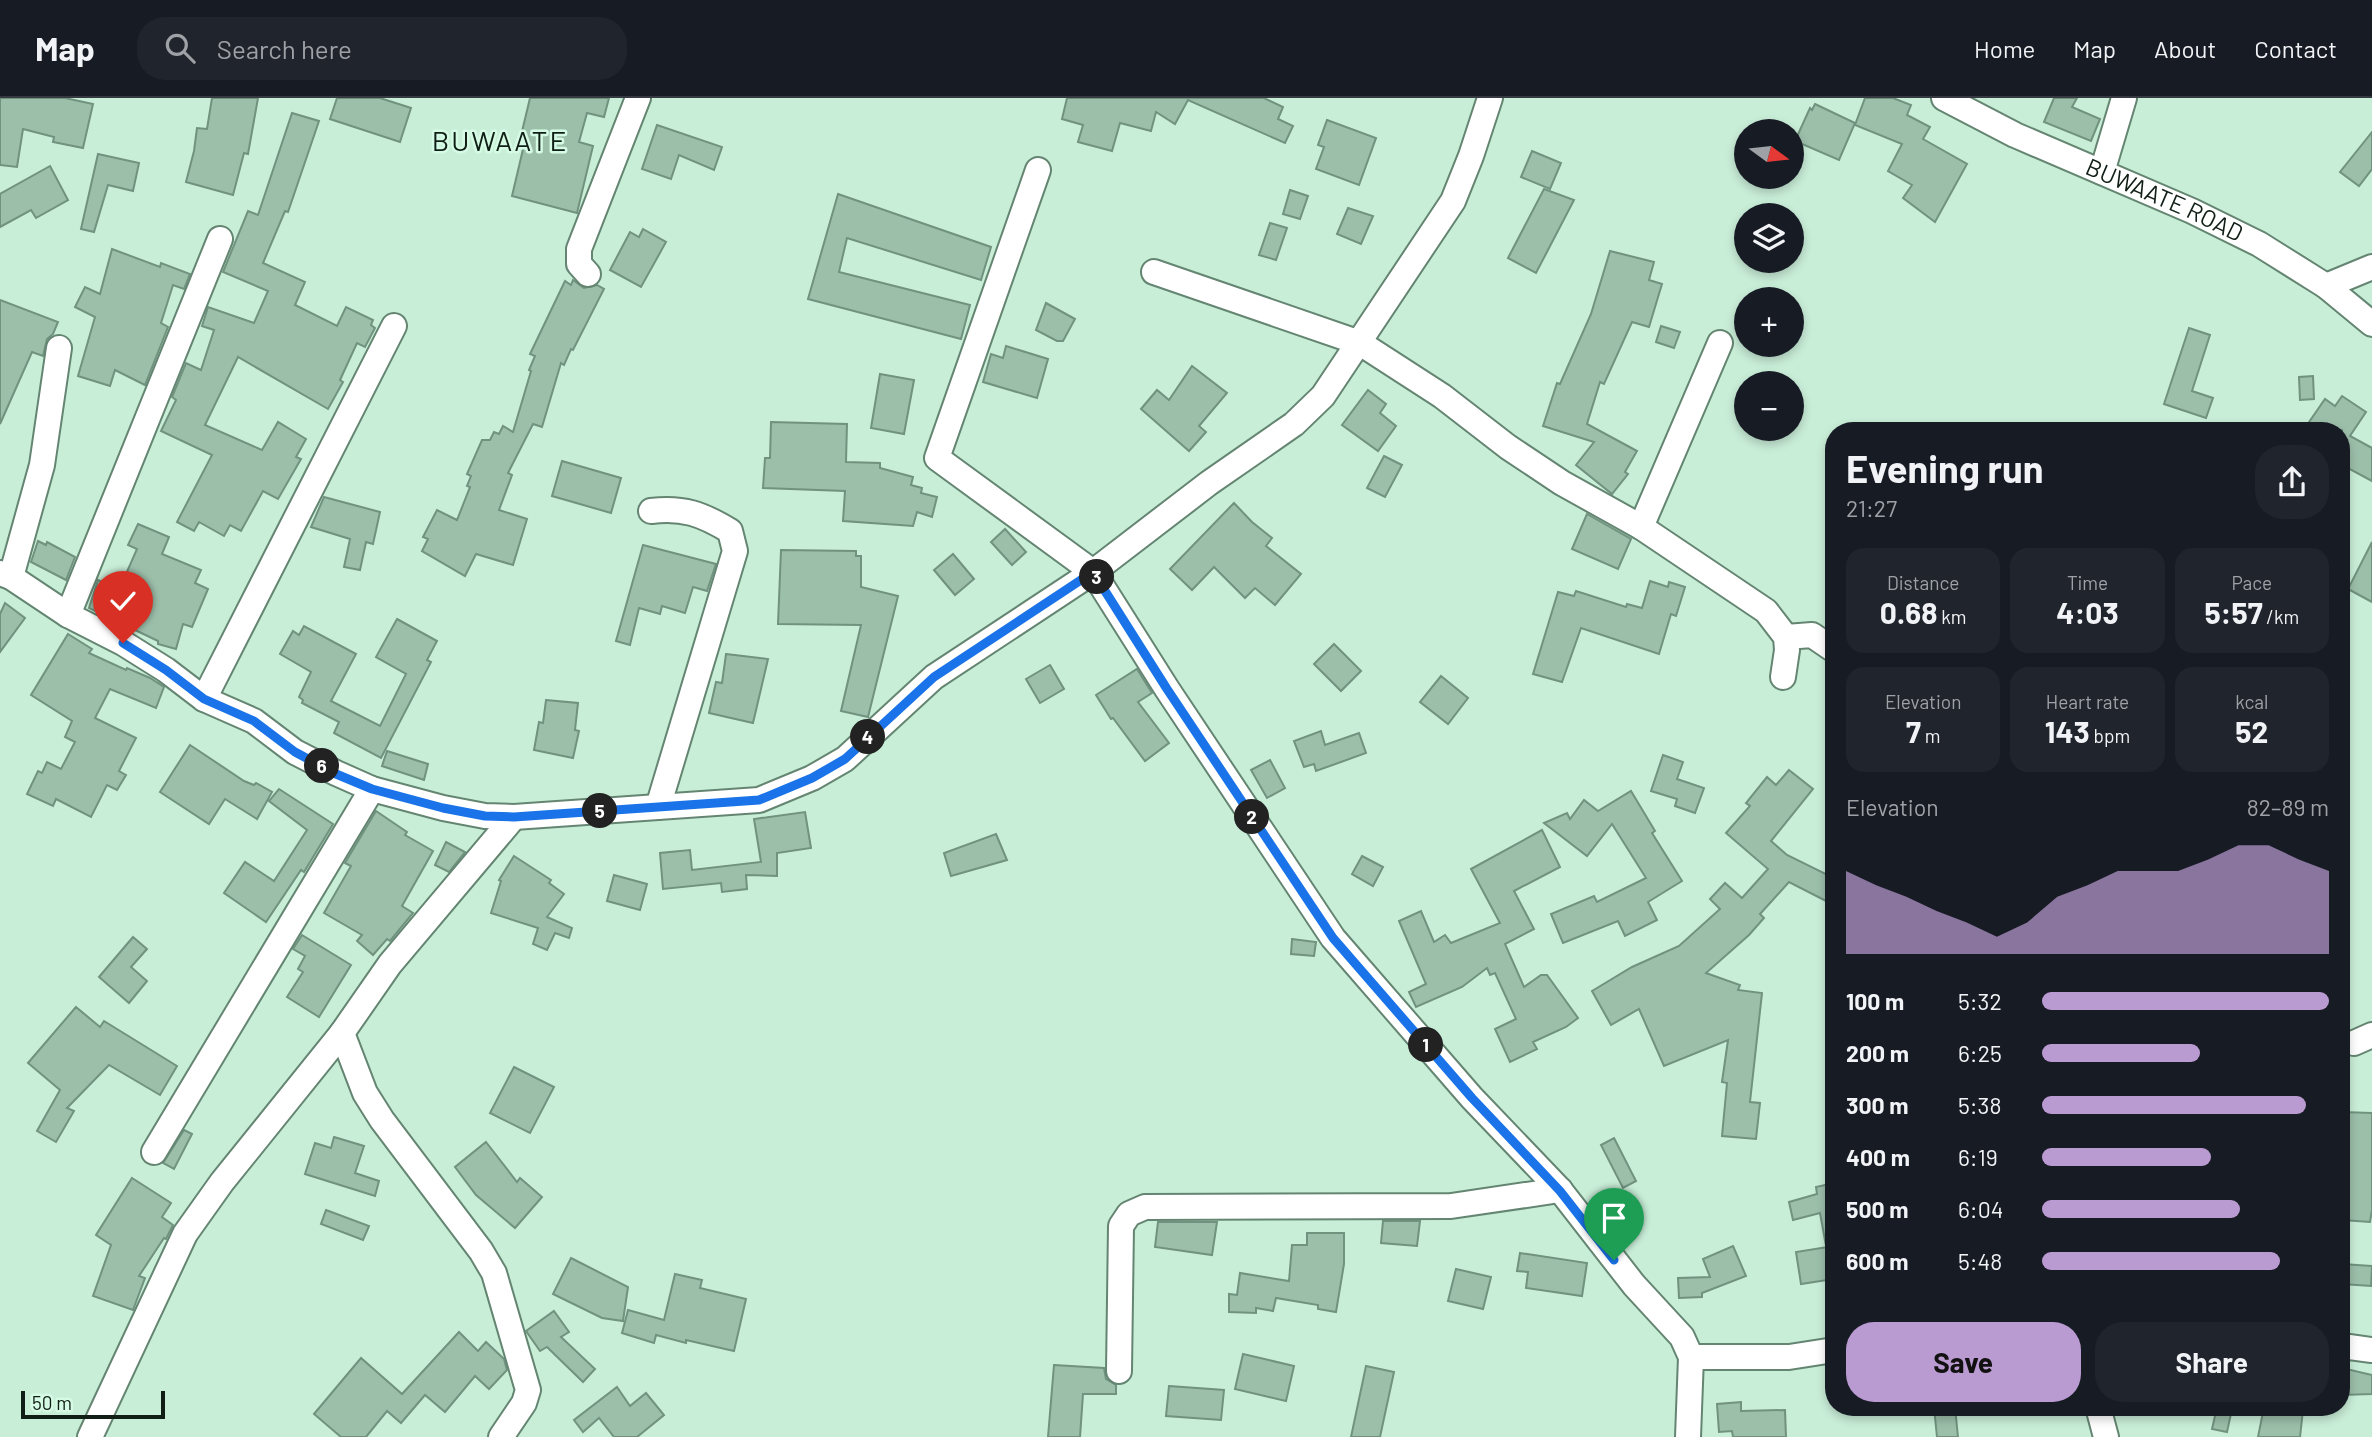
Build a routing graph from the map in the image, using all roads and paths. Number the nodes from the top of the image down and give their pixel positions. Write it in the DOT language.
graph roads {
  1 [pos="638,98"];
  2 [pos="1490,98"];
  3 [pos="1944,98"];
  4 [pos="2124,98"];
  5 [pos="1038,170"];
  6 [pos="2102,172"];
  7 [pos="220,239"];
  8 [pos="2372,267"];
  9 [pos="1154,272"];
  10 [pos="588,274"];
  11 [pos="2326,286"];
  12 [pos="2372,324"];
  13 [pos="394,326"];
  14 [pos="1360,343"];
  15 [pos="1720,343"];
  16 [pos="59,348"];
  17 [pos="651,510"];
  18 [pos="1642,527"];
  19 [pos="1093,572"];
  20 [pos="6,575"];
  21 [pos="68,615"];
  22 [pos="1786,636"];
  23 [pos="1825,644"];
  24 [pos="1783,677"];
  25 [pos="204,699"];
  26 [pos="372,789"];
  27 [pos="658,807"];
  28 [pos="514,817"];
  29 [pos="342,1032"];
  30 [pos="154,1152"];
  31 [pos="1560,1191"];
  32 [pos="2350,1347"];
  33 [pos="2372,1350"];
  34 [pos="1825,1351"];
  35 [pos="1691,1357"];
  36 [pos="1119,1371"];
  37 [pos="2100,1416"];
  38 [pos="90,1437"];
  39 [pos="501,1437"];
  40 [pos="1688,1437"];
  41 [pos="2106,1437"];
  1 -- 10 [label="street"];
  2 -- 14 [label="street"];
  3 -- 6 [label="street, BUWAATE ROAD"];
  4 -- 6 [label="street"];
  5 -- 19 [label="street"];
  6 -- 11 [label="street, BUWAATE ROAD"];
  7 -- 21 [label="street"];
  8 -- 11 [label="street"];
  9 -- 14 [label="street"];
  11 -- 12 [label="street, BUWAATE ROAD"];
  13 -- 25 [label="street"];
  14 -- 18 [label="street"];
  14 -- 19 [label="street"];
  15 -- 18 [label="street"];
  16 -- 20 [label="street"];
  17 -- 27 [label="street"];
  18 -- 22 [label="street"];
  19 -- 27 [label="street"];
  19 -- 31 [label="street"];
  20 -- 21 [label="street"];
  21 -- 25 [label="street"];
  22 -- 23 [label="street"];
  22 -- 24 [label="street"];
  25 -- 26 [label="street"];
  26 -- 28 [label="street"];
  26 -- 30 [label="street"];
  27 -- 28 [label="street"];
  28 -- 29 [label="street"];
  29 -- 38 [label="street"];
  29 -- 39 [label="street"];
  31 -- 35 [label="street"];
  31 -- 36 [label="street"];
  32 -- 33 [label="street"];
  34 -- 35 [label="street"];
  35 -- 40 [label="street"];
  37 -- 41 [label="street"];
}
